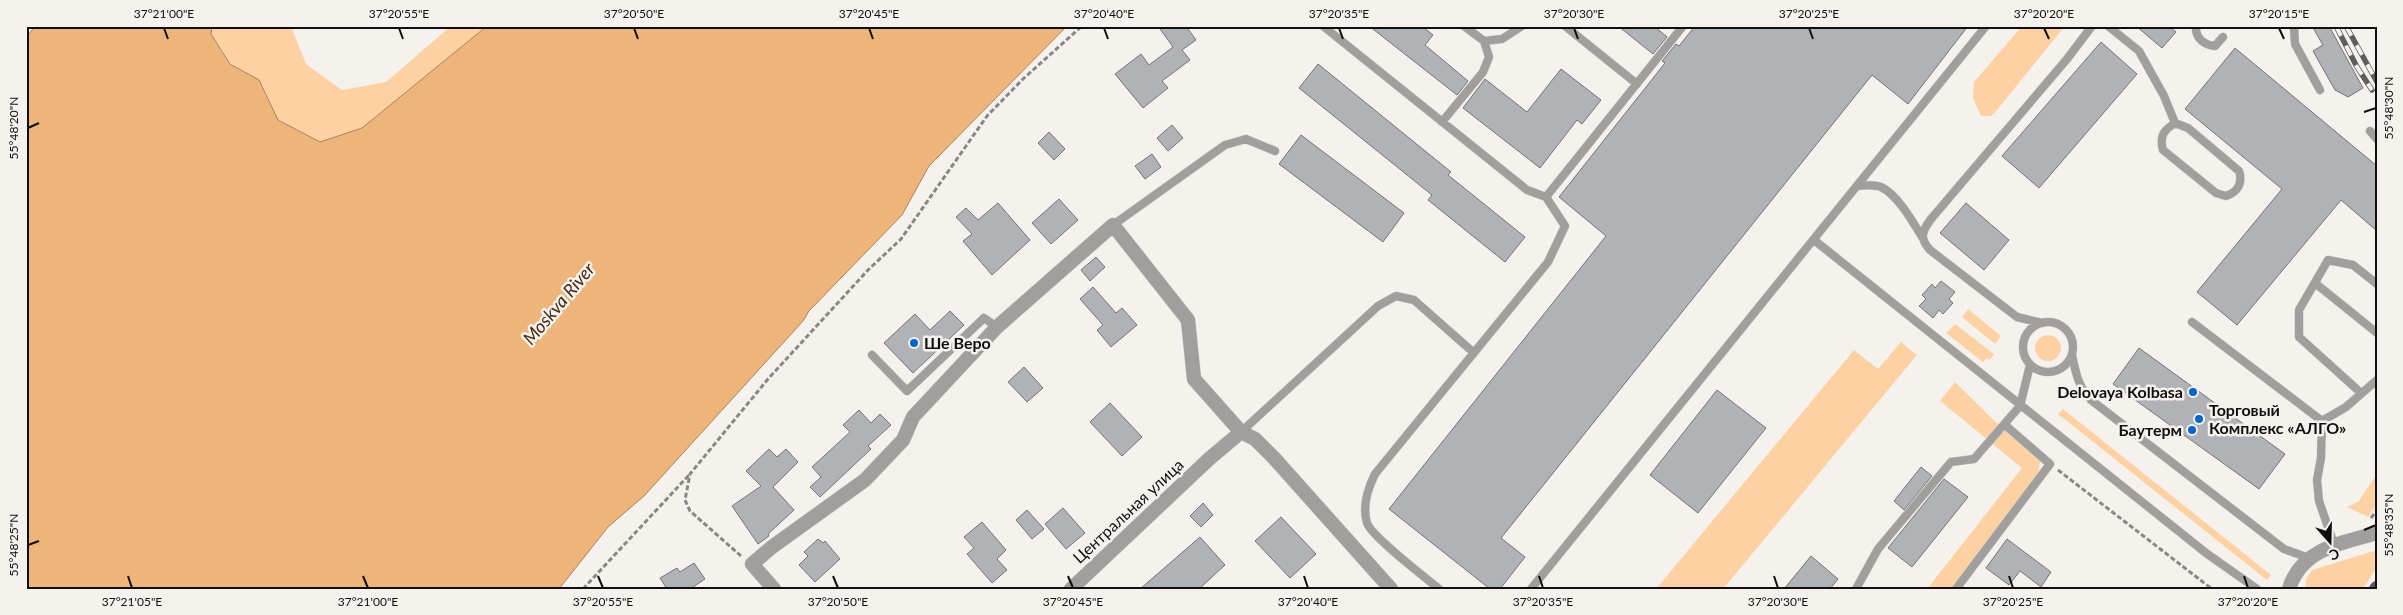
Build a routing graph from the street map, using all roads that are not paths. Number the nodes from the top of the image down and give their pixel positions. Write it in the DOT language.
graph roads {
  1 [pos="1323,26"];
  2 [pos="1464,26"];
  3 [pos="1522,26"];
  4 [pos="1565,26"];
  5 [pos="1683,26"];
  6 [pos="1986,26"];
  7 [pos="2092,26"];
  8 [pos="2108,26"];
  9 [pos="2196,26"];
  10 [pos="2294,26"];
  11 [pos="2223,37"];
  12 [pos="1484,41"];
  13 [pos="1637,84"];
  14 [pos="2320,90"];
  15 [pos="1442,122"];
  16 [pos="2175,122"];
  17 [pos="2370,131"];
  18 [pos="2377,139"];
  19 [pos="1276,150"];
  20 [pos="1857,186"];
  21 [pos="1546,197"];
  22 [pos="1113,225"];
  23 [pos="1922,236"];
  24 [pos="1814,240"];
  25 [pos="2315,283"];
  26 [pos="2377,284"];
  27 [pos="2192,322"];
  28 [pos="2042,323"];
  29 [pos="997,327"];
  30 [pos="2377,332"];
  31 [pos="1474,353"];
  32 [pos="872,355"];
  33 [pos="2072,356"];
  34 [pos="2030,365"];
  35 [pos="2377,380"];
  36 [pos="2361,393"];
  37 [pos="2020,406"];
  38 [pos="2322,421"];
  39 [pos="2005,425"];
  40 [pos="1241,432"];
  41 [pos="2377,533"];
  42 [pos="2334,544"];
  43 [pos="2309,558"];
  44 [pos="774,589"];
  45 [pos="1071,589"];
  46 [pos="1391,589"];
  47 [pos="1439,589"];
  48 [pos="1531,589"];
  49 [pos="1856,589"];
  50 [pos="1956,589"];
  51 [pos="2257,589"];
  52 [pos="2288,589"];
  1 -- 15 [label="lane"];
  2 -- 12 [label="lane"];
  3 -- 12 [label="lane"];
  4 -- 13 [label="lane"];
  5 -- 13 [label="lane"];
  6 -- 20 [label="lane"];
  7 -- 23 [label="lane"];
  8 -- 16 [label="lane"];
  9 -- 11 [label="lane"];
  10 -- 14 [label="lane"];
  12 -- 15 [label="lane"];
  13 -- 21 [label="lane"];
  15 -- 21 [label="lane"];
  16 -- 16 [label="lane"];
  17 -- 18 [label="lane"];
  19 -- 22 [label="lane"];
  20 -- 23 [label="lane"];
  20 -- 24 [label="lane"];
  21 -- 31 [label="lane"];
  22 -- 29 [label="street"];
  22 -- 40 [label="street"];
  23 -- 28 [label="lane"];
  24 -- 37 [label="lane"];
  24 -- 48 [label="lane"];
  25 -- 26 [label="lane"];
  25 -- 30 [label="lane"];
  25 -- 36 [label="lane"];
  27 -- 38 [label="lane"];
  28 -- 33 [label="lane"];
  28 -- 34 [label="lane"];
  29 -- 32 [label="lane"];
  29 -- 44 [label="street"];
  31 -- 40 [label="lane"];
  31 -- 47 [label="lane"];
  33 -- 34 [label="lane"];
  33 -- 43 [label="lane"];
  34 -- 37 [label="lane"];
  35 -- 36 [label="lane"];
  36 -- 38 [label="lane"];
  37 -- 39 [label="lane"];
  37 -- 51 [label="lane"];
  38 -- 42 [label="lane"];
  39 -- 49 [label="lane"];
  39 -- 50 [label="lane"];
  40 -- 45 [label="street, Центральная улица"];
  40 -- 46 [label="street"];
  41 -- 42 [label="street"];
  42 -- 43 [label="street"];
  43 -- 52 [label="street"];
}
